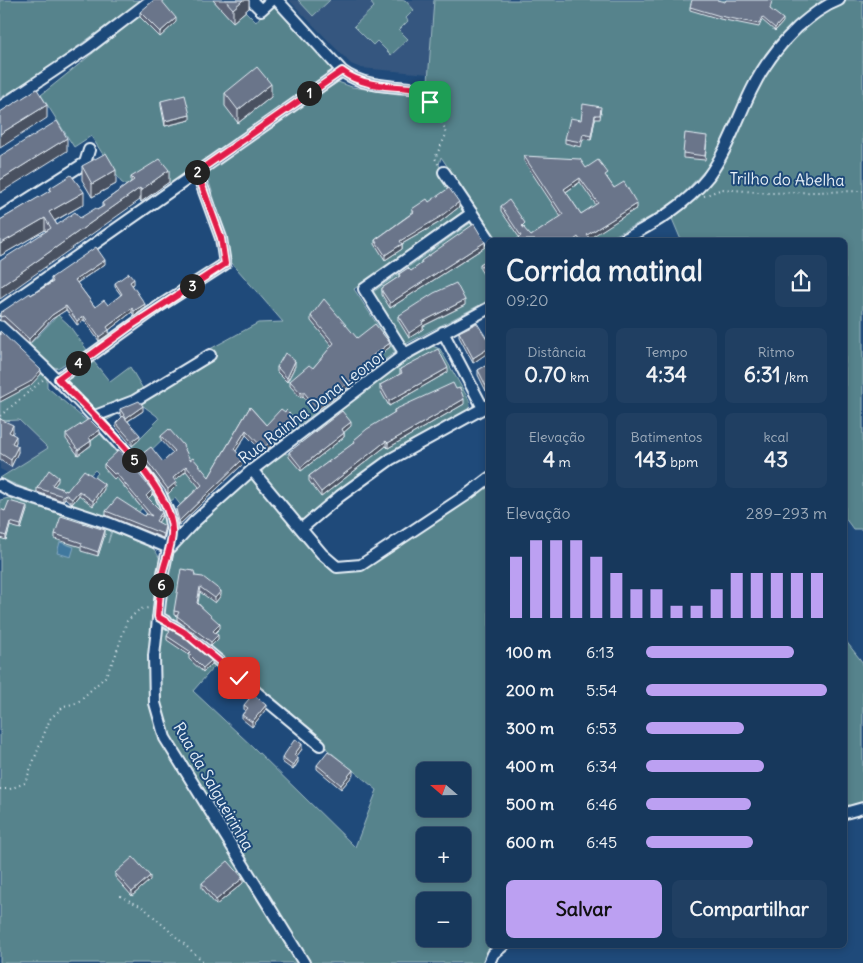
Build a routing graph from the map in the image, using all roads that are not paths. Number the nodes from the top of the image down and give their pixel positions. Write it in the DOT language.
graph roads {
  1 [pos="151,0"];
  2 [pos="251,0"];
  3 [pos="272,0"];
  4 [pos="278,0"];
  5 [pos="839,0"];
  6 [pos="342,71"];
  7 [pos="422,89"];
  8 [pos="0,107"];
  9 [pos="89,150"];
  10 [pos="197,172"];
  11 [pos="444,172"];
  12 [pos="472,214"];
  13 [pos="0,217"];
  14 [pos="637,237"];
  15 [pos="489,238"];
  16 [pos="0,310"];
  17 [pos="486,310"];
  18 [pos="0,326"];
  19 [pos="443,332"];
  20 [pos="405,354"];
  21 [pos="210,355"];
  22 [pos="54,376"];
  23 [pos="486,406"];
  24 [pos="94,416"];
  25 [pos="252,470"];
  26 [pos="486,480"];
  27 [pos="0,484"];
  28 [pos="11,491"];
  29 [pos="0,493"];
  30 [pos="301,529"];
  31 [pos="169,548"];
  32 [pos="158,612"];
  33 [pos="320,745"];
  34 [pos="863,808"];
  35 [pos="847,812"];
  36 [pos="500,948"];
  37 [pos="304,963"];
  38 [pos="489,963"];
  1 -- 8 [label="street"];
  2 -- 3 [label="street"];
  4 -- 6 [label="street"];
  5 -- 14 [label="street"];
  6 -- 7 [label="street"];
  6 -- 10 [label="street"];
  9 -- 13 [label="street"];
  10 -- 16 [label="street"];
  10 -- 22 [label="street"];
  11 -- 12 [label="street"];
  12 -- 15 [label="street"];
  12 -- 20 [label="street"];
  17 -- 19 [label="street, Rua Rainha Dona Leonor"];
  18 -- 22 [label="street, Rua da Salgueirinha"];
  19 -- 20 [label="street, Rua Rainha Dona Leonor"];
  19 -- 23 [label="street"];
  20 -- 25 [label="street, Rua Rainha Dona Leonor"];
  21 -- 24 [label="street"];
  22 -- 24 [label="street, Rua da Salgueirinha"];
  23 -- 30 [label="street"];
  24 -- 31 [label="street, Rua da Salgueirinha"];
  25 -- 30 [label="street"];
  25 -- 31 [label="street, Rua Rainha Dona Leonor"];
  26 -- 30 [label="street"];
  27 -- 28 [label="street"];
  28 -- 29 [label="street"];
  28 -- 31 [label="street"];
  31 -- 32 [label="street, Rua da Salgueirinha"];
  32 -- 33 [label="street"];
  32 -- 37 [label="street, Rua da Salgueirinha"];
  34 -- 35 [label="street"];
  36 -- 38 [label="street"];
}
